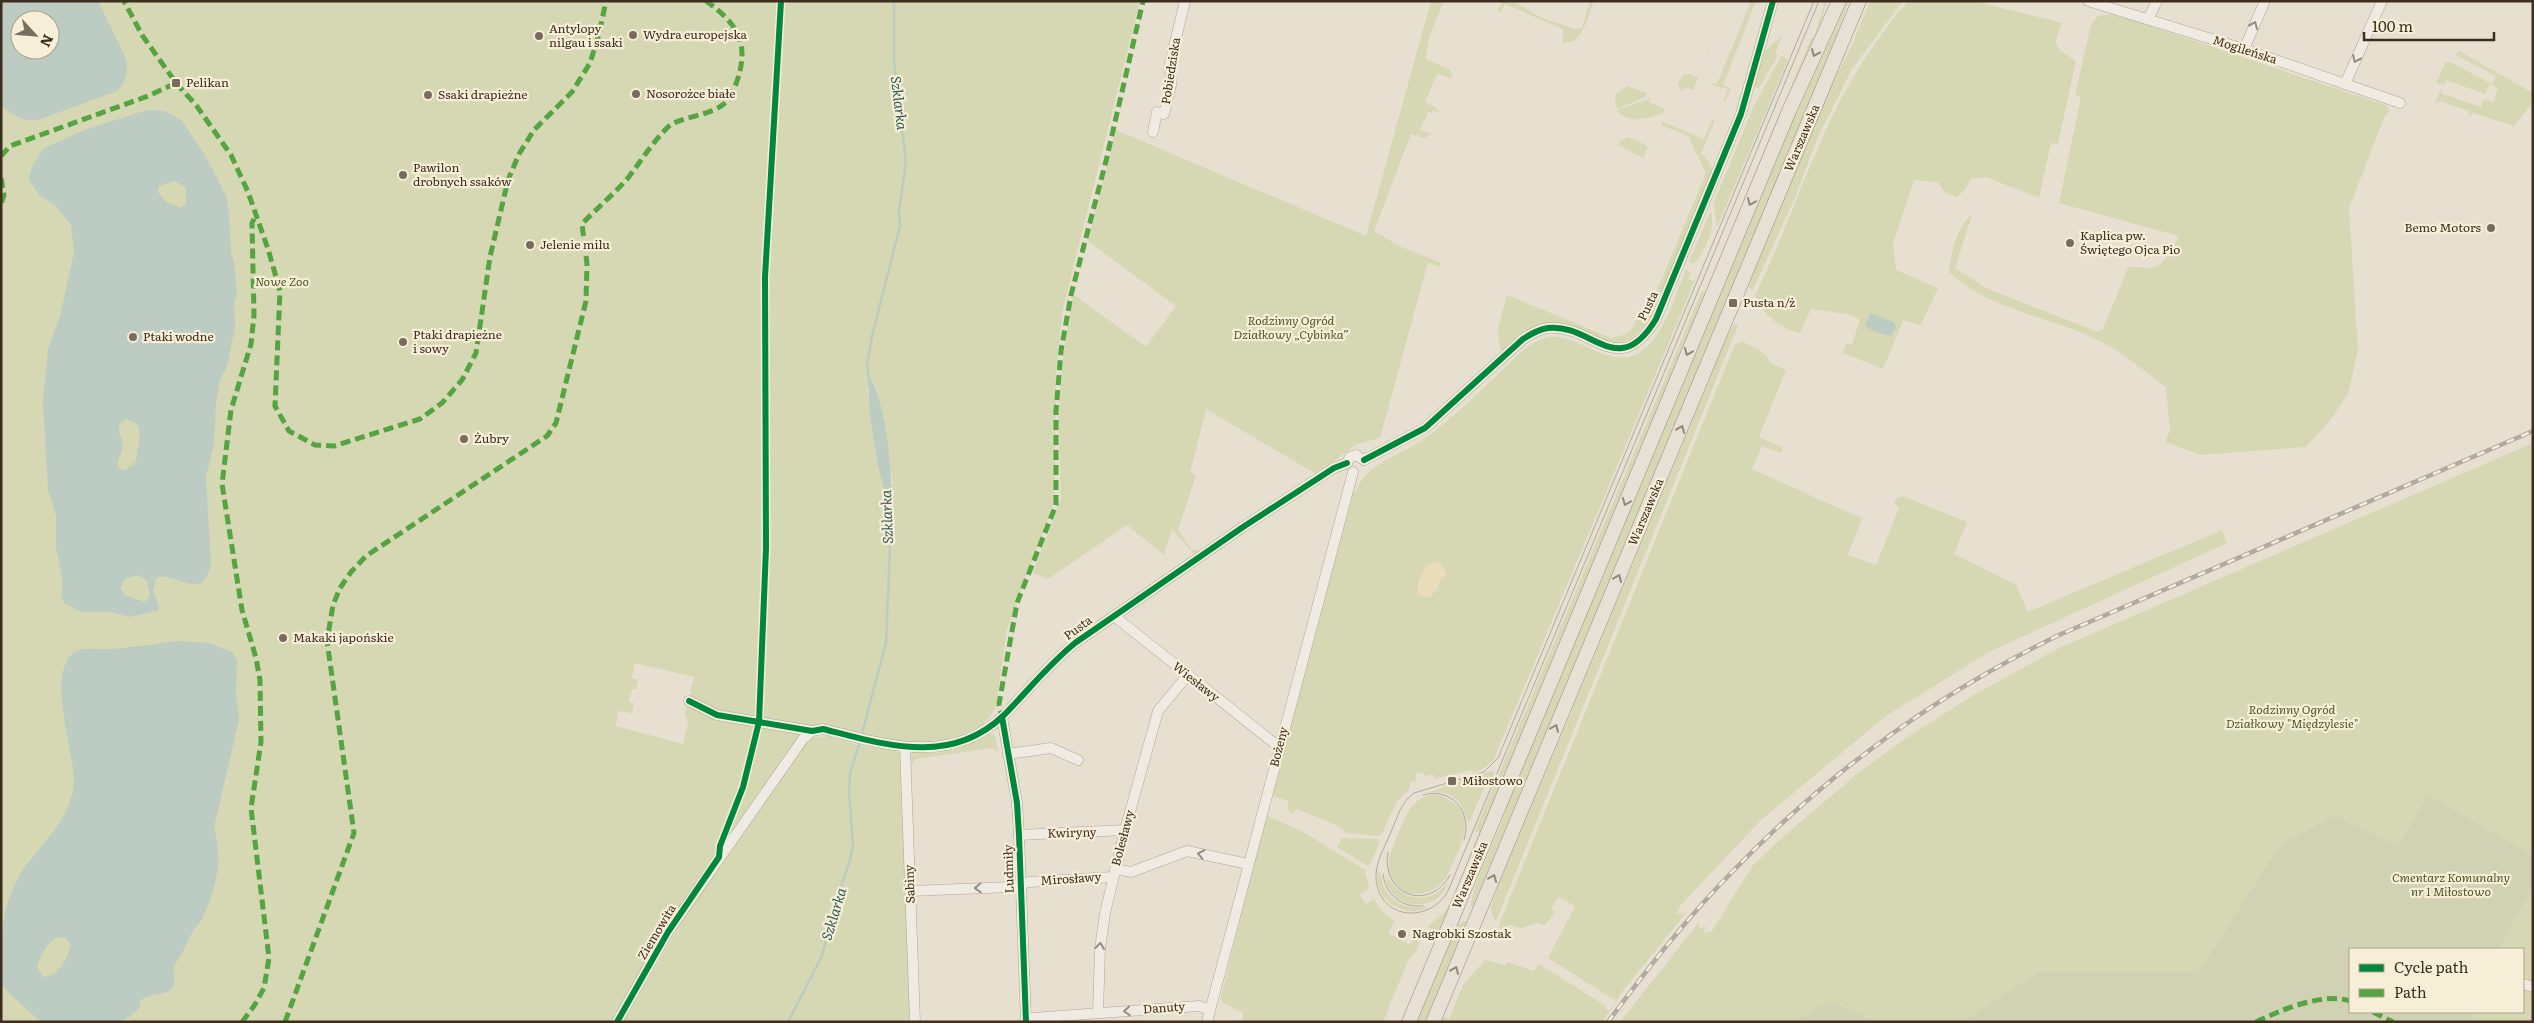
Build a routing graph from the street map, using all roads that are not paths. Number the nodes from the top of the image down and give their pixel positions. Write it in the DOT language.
graph roads {
  1 [pos="1185,1"];
  2 [pos="1773,1"];
  3 [pos="1859,1"];
  4 [pos="2088,1"];
  5 [pos="2156,1"];
  6 [pos="2265,1"];
  7 [pos="2382,1"];
  8 [pos="1836,4"];
  9 [pos="2148,19"];
  10 [pos="2244,49"];
  11 [pos="2345,84"];
  12 [pos="2400,103"];
  13 [pos="1153,132"];
  14 [pos="1350,468"];
  15 [pos="1114,616"];
  16 [pos="1188,676"];
  17 [pos="688,701"];
  18 [pos="1002,717"];
  19 [pos="812,731"];
  20 [pos="905,747"];
  21 [pos="1279,747"];
  22 [pos="1008,754"];
  23 [pos="1078,760"];
  24 [pos="1125,830"];
  25 [pos="1019,835"];
  26 [pos="1248,864"];
  27 [pos="1114,873"];
  28 [pos="1021,884"];
  29 [pos="910,891"];
  30 [pos="1210,1010"];
  31 [pos="1098,1013"];
  32 [pos="616,1022"];
  33 [pos="915,1022"];
  34 [pos="1027,1022"];
  35 [pos="1207,1022"];
  36 [pos="1409,1022"];
  37 [pos="1433,1022"];
  1 -- 13 [label="street, Pobiedziska"];
  2 -- 14 [label="street, Pusta"];
  37 -- 3 [label="main road, Warszawska, one-way"];
  4 -- 9 [label="street, Mogileńska"];
  5 -- 9 [label="street"];
  10 -- 6 [label="street, one-way"];
  7 -- 11 [label="street, one-way"];
  8 -- 36 [label="main road, Warszawska, one-way"];
  9 -- 10 [label="street, Mogileńska"];
  10 -- 11 [label="street, Mogileńska"];
  11 -- 12 [label="street, Mogileńska"];
  14 -- 15 [label="street, Pusta"];
  14 -- 21 [label="street, Bożeny"];
  15 -- 16 [label="street, Wiesławy"];
  15 -- 18 [label="street, Pusta"];
  16 -- 21 [label="street, Wiesławy"];
  16 -- 24 [label="street, Bolesławy"];
  17 -- 19 [label="street"];
  18 -- 20 [label="street, Pusta"];
  18 -- 22 [label="street, Ludmiły"];
  19 -- 20 [label="street, Pusta"];
  19 -- 32 [label="street, Ziemowita"];
  20 -- 29 [label="street, Sabiny"];
  21 -- 26 [label="street, Bożeny"];
  22 -- 23 [label="street"];
  22 -- 25 [label="street, Ludmiły"];
  24 -- 25 [label="street, Kwiryny"];
  24 -- 27 [label="street, Bolesławy"];
  25 -- 28 [label="street, Ludmiły"];
  26 -- 27 [label="street, Mirosławy, one-way"];
  26 -- 30 [label="street, Bożeny"];
  27 -- 28 [label="street, Mirosławy"];
  31 -- 27 [label="street, Bolesławy, one-way"];
  28 -- 29 [label="street, Mirosławy, one-way"];
  28 -- 34 [label="street, Ludmiły"];
  29 -- 33 [label="street, Sabiny"];
  30 -- 31 [label="street, Danuty, one-way"];
  30 -- 35 [label="street, Bożeny"];
  31 -- 34 [label="street, Danuty"];
}
